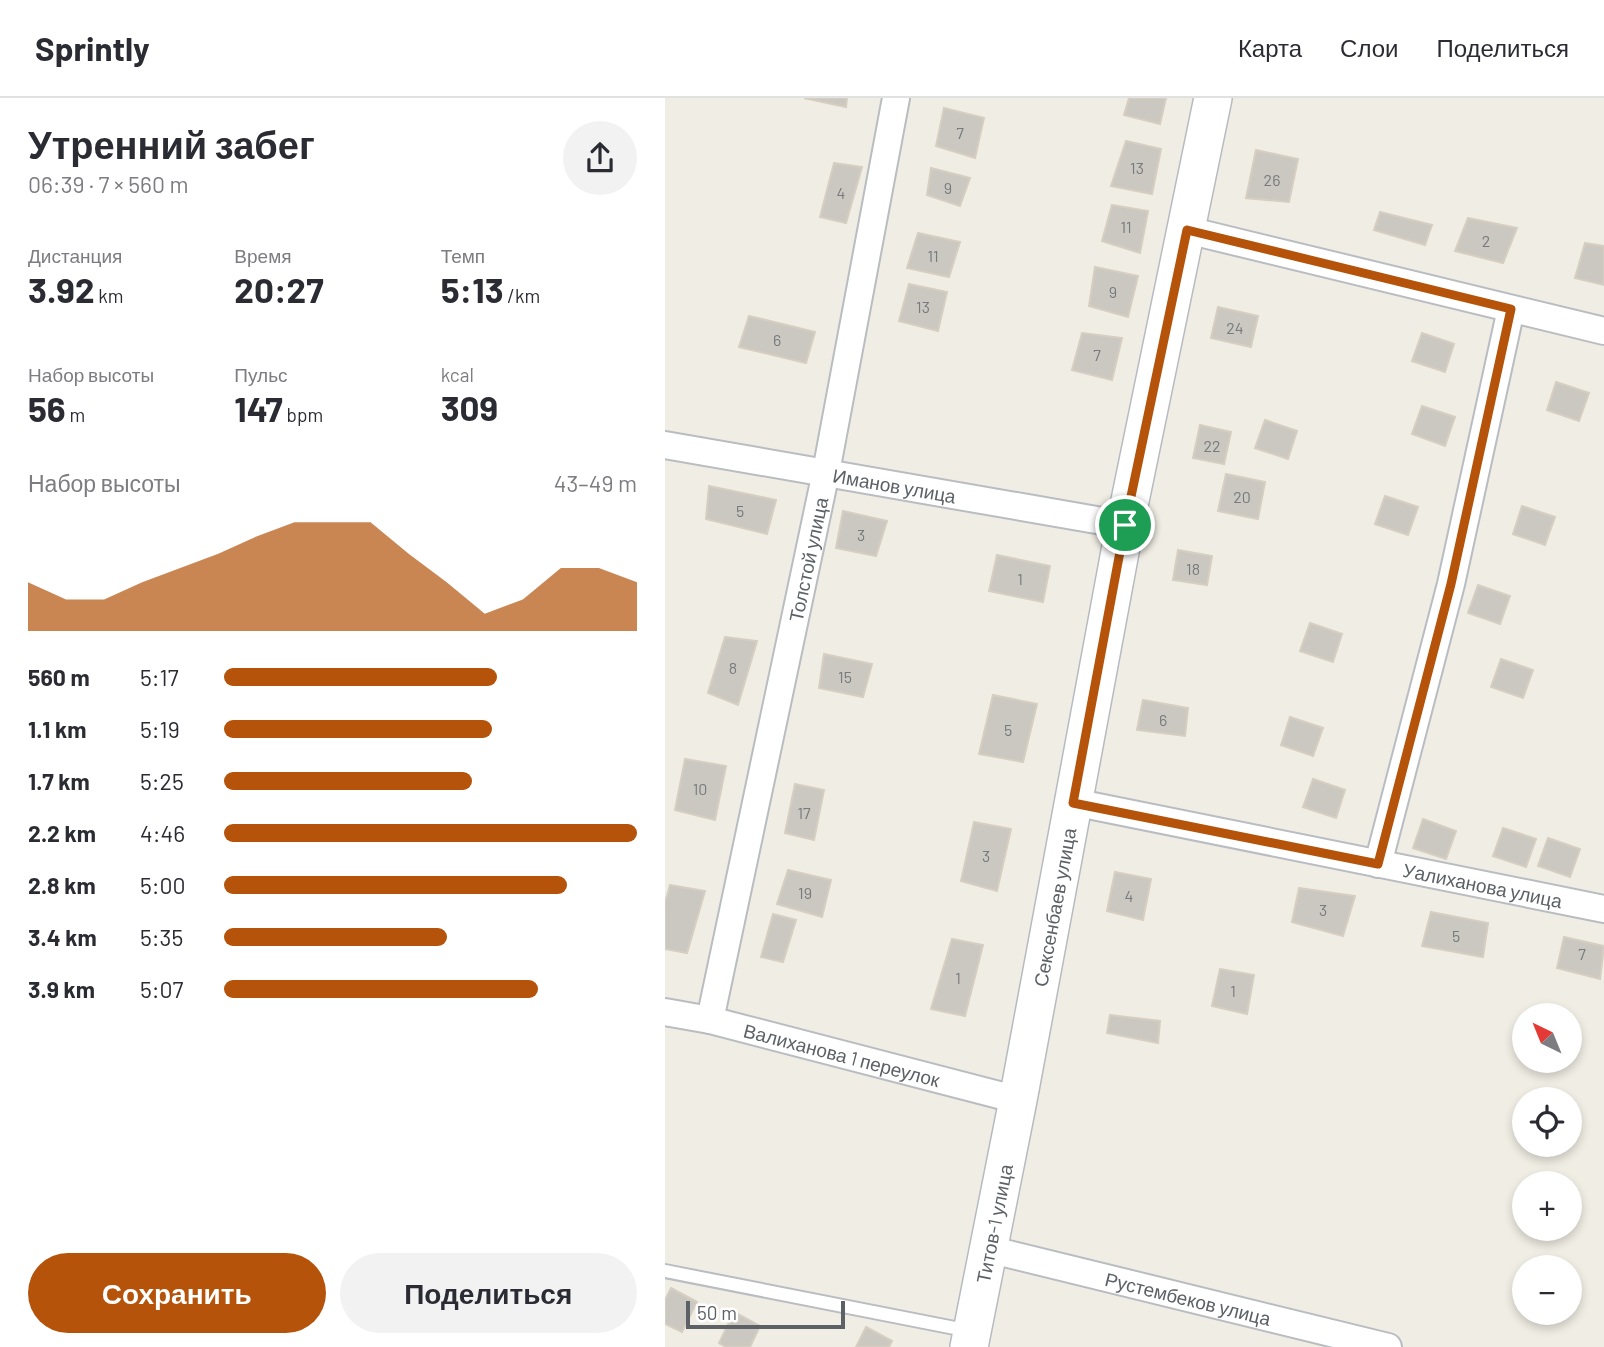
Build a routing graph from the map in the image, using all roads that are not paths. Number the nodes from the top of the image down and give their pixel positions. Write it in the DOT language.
graph roads {
  1 [pos="896,98"];
  2 [pos="1213,98"];
  3 [pos="1187,230"];
  4 [pos="1511,309"];
  5 [pos="1604,331"];
  6 [pos="665,445"];
  7 [pos="826,472"];
  8 [pos="1125,525"];
  9 [pos="1073,803"];
  10 [pos="1378,864"];
  11 [pos="1604,909"];
  12 [pos="665,1012"];
  13 [pos="710,1020"];
  14 [pos="1019,1100"];
  15 [pos="988,1250"];
  16 [pos="665,1271"];
  17 [pos="970,1339"];
  18 [pos="1388,1347"];
  1 -- 7 [label="street, Толстой улица"];
  2 -- 3 [label="street, Сексенбаев улица"];
  3 -- 4 [label="street"];
  3 -- 8 [label="street, Сексенбаев улица"];
  4 -- 5 [label="street"];
  4 -- 10 [label="street"];
  6 -- 7 [label="street, Иманов улица"];
  7 -- 8 [label="street, Иманов улица"];
  7 -- 13 [label="street, Толстой улица"];
  8 -- 9 [label="street, Сексенбаев улица"];
  9 -- 10 [label="street, Уалиханова улица"];
  9 -- 14 [label="street, Сексенбаев улица"];
  10 -- 11 [label="street, Уалиханова улица"];
  12 -- 13 [label="street, Валиханова 1 переулок"];
  13 -- 14 [label="street, Валиханова 1 переулок"];
  14 -- 15 [label="street, Титов-1 улица"];
  15 -- 17 [label="street, Титов-1 улица"];
  15 -- 18 [label="street, Рустембеков улица"];
  16 -- 17 [label="lane"];
}
